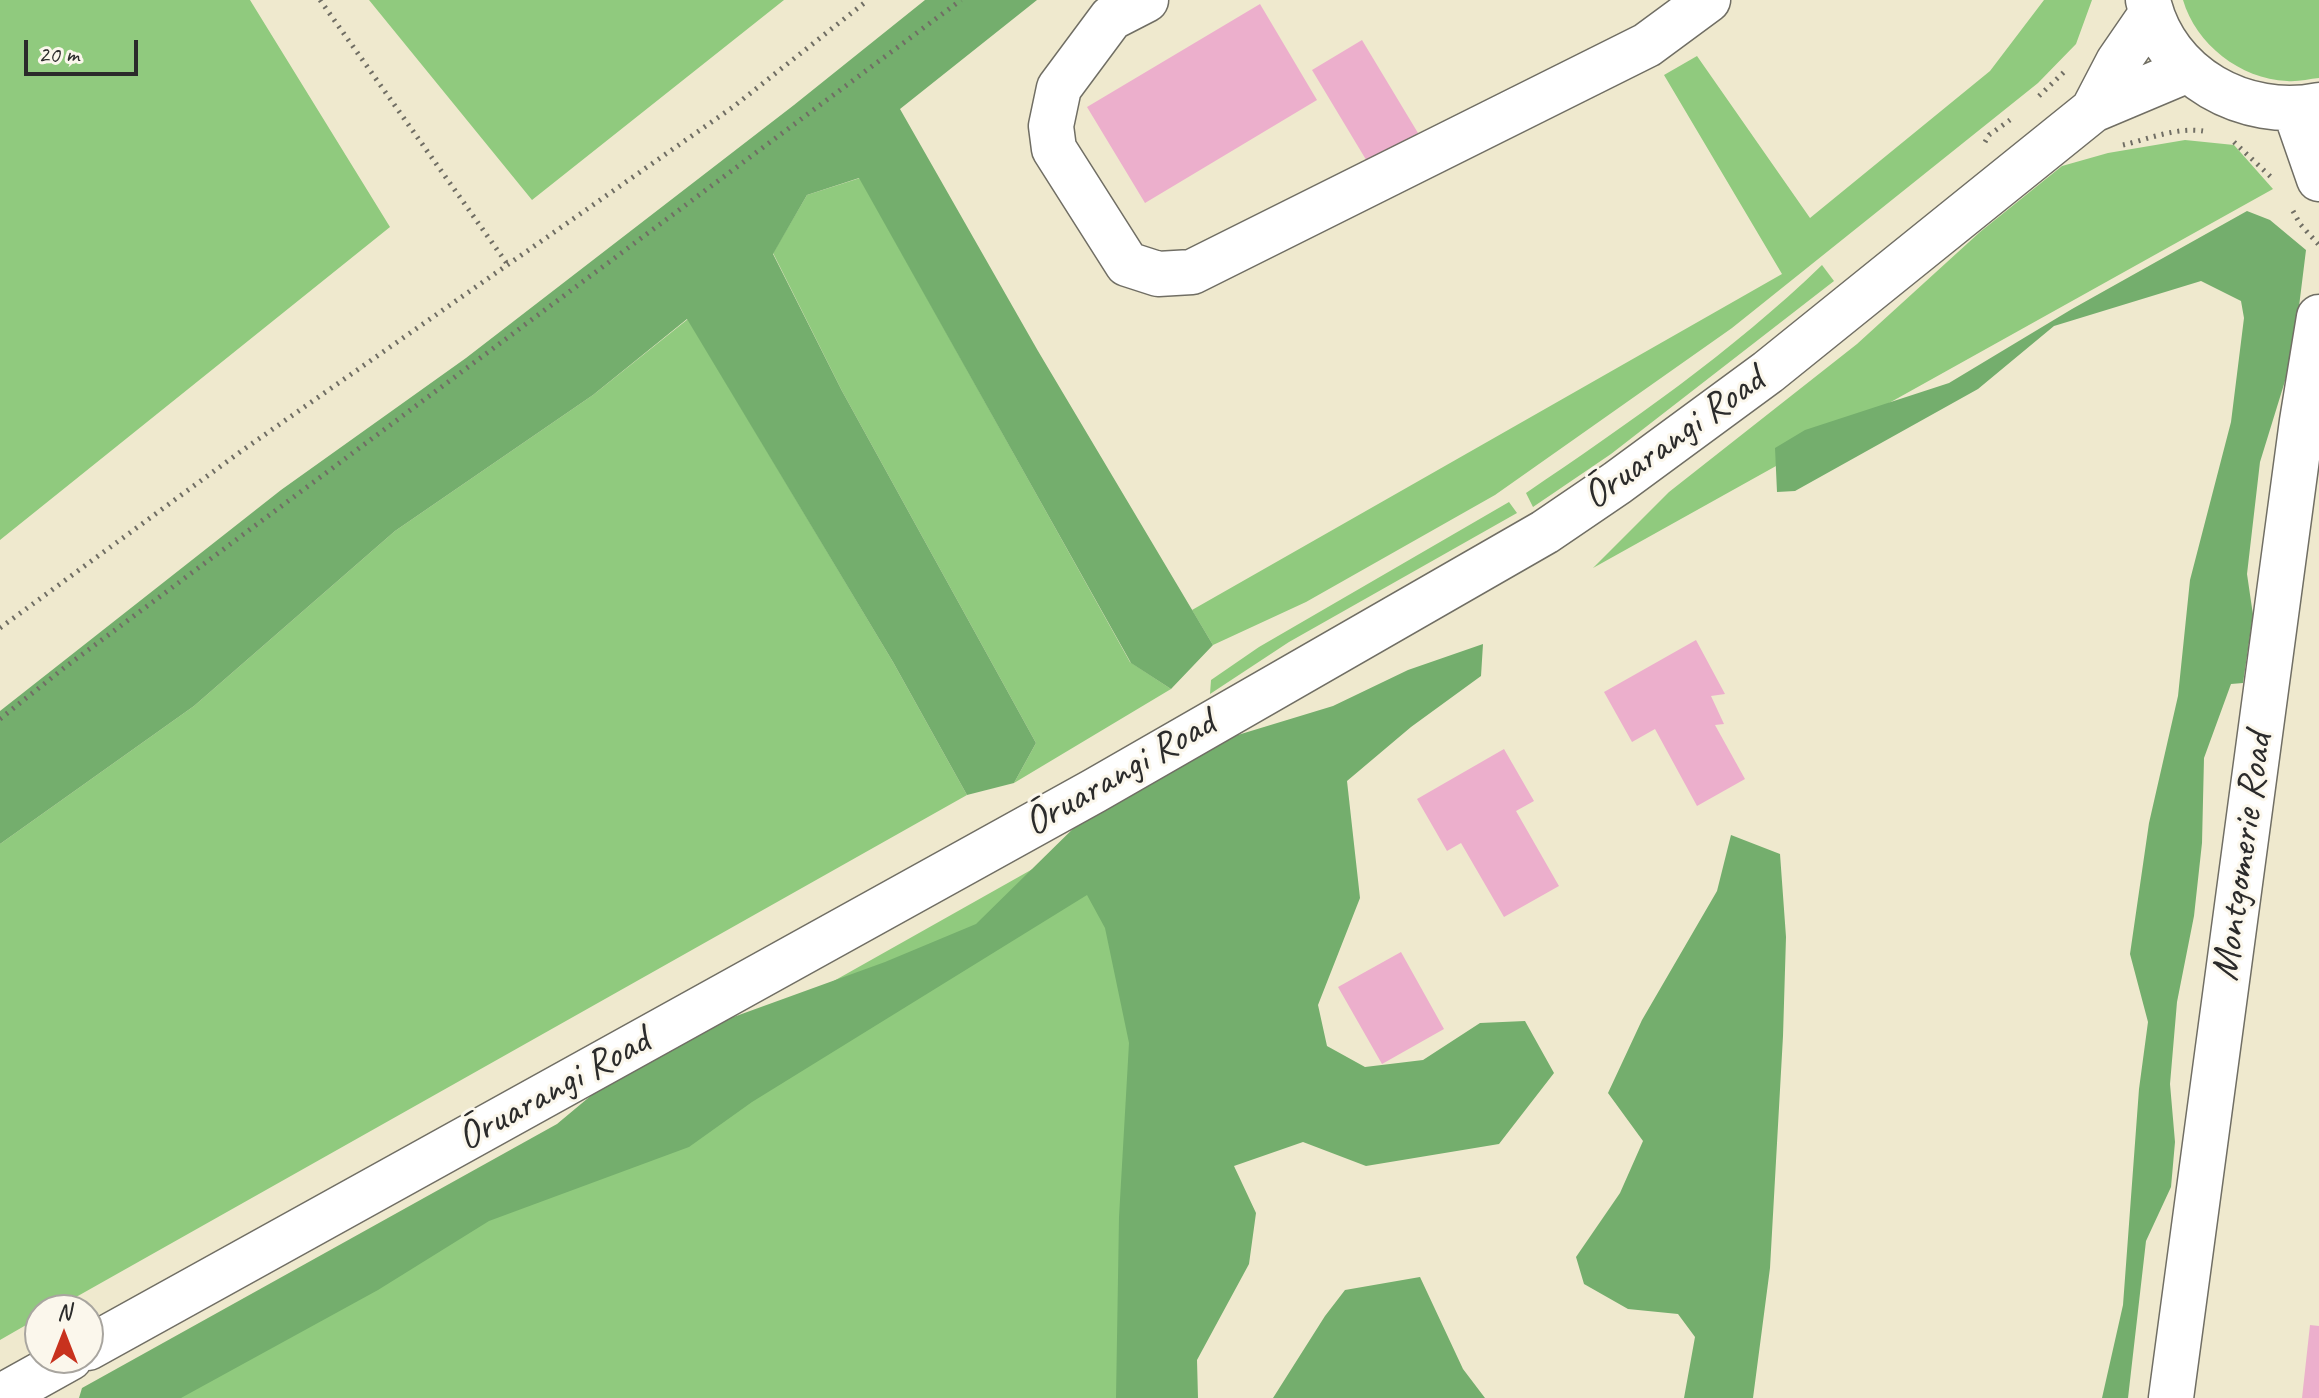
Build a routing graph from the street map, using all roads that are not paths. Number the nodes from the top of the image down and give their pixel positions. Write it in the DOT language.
graph roads {
  1 [pos="1146,0"];
  2 [pos="1708,0"];
  3 [pos="2150,7"];
  4 [pos="2188,70"];
  5 [pos="2307,107"];
  6 [pos="2102,129"];
  7 [pos="2297,192"];
  8 [pos="2319,317"];
  9 [pos="2310,422"];
  10 [pos="104,1339"];
  11 [pos="41,1374"];
  12 [pos="0,1397"];
  13 [pos="2171,1398"];
  1 -- 2 [label="street"];
  3 -- 4 [label="street"];
  3 -- 6 [label="street, Ōruarangi Road"];
  4 -- 5 [label="street"];
  4 -- 6 [label="street, Ōruarangi Road"];
  5 -- 7 [label="street"];
  6 -- 10 [label="street, Ōruarangi Road"];
  8 -- 9 [label="street, Montgomerie Road"];
  9 -- 13 [label="street, Montgomerie Road"];
  11 -- 12 [label="street"];
}
